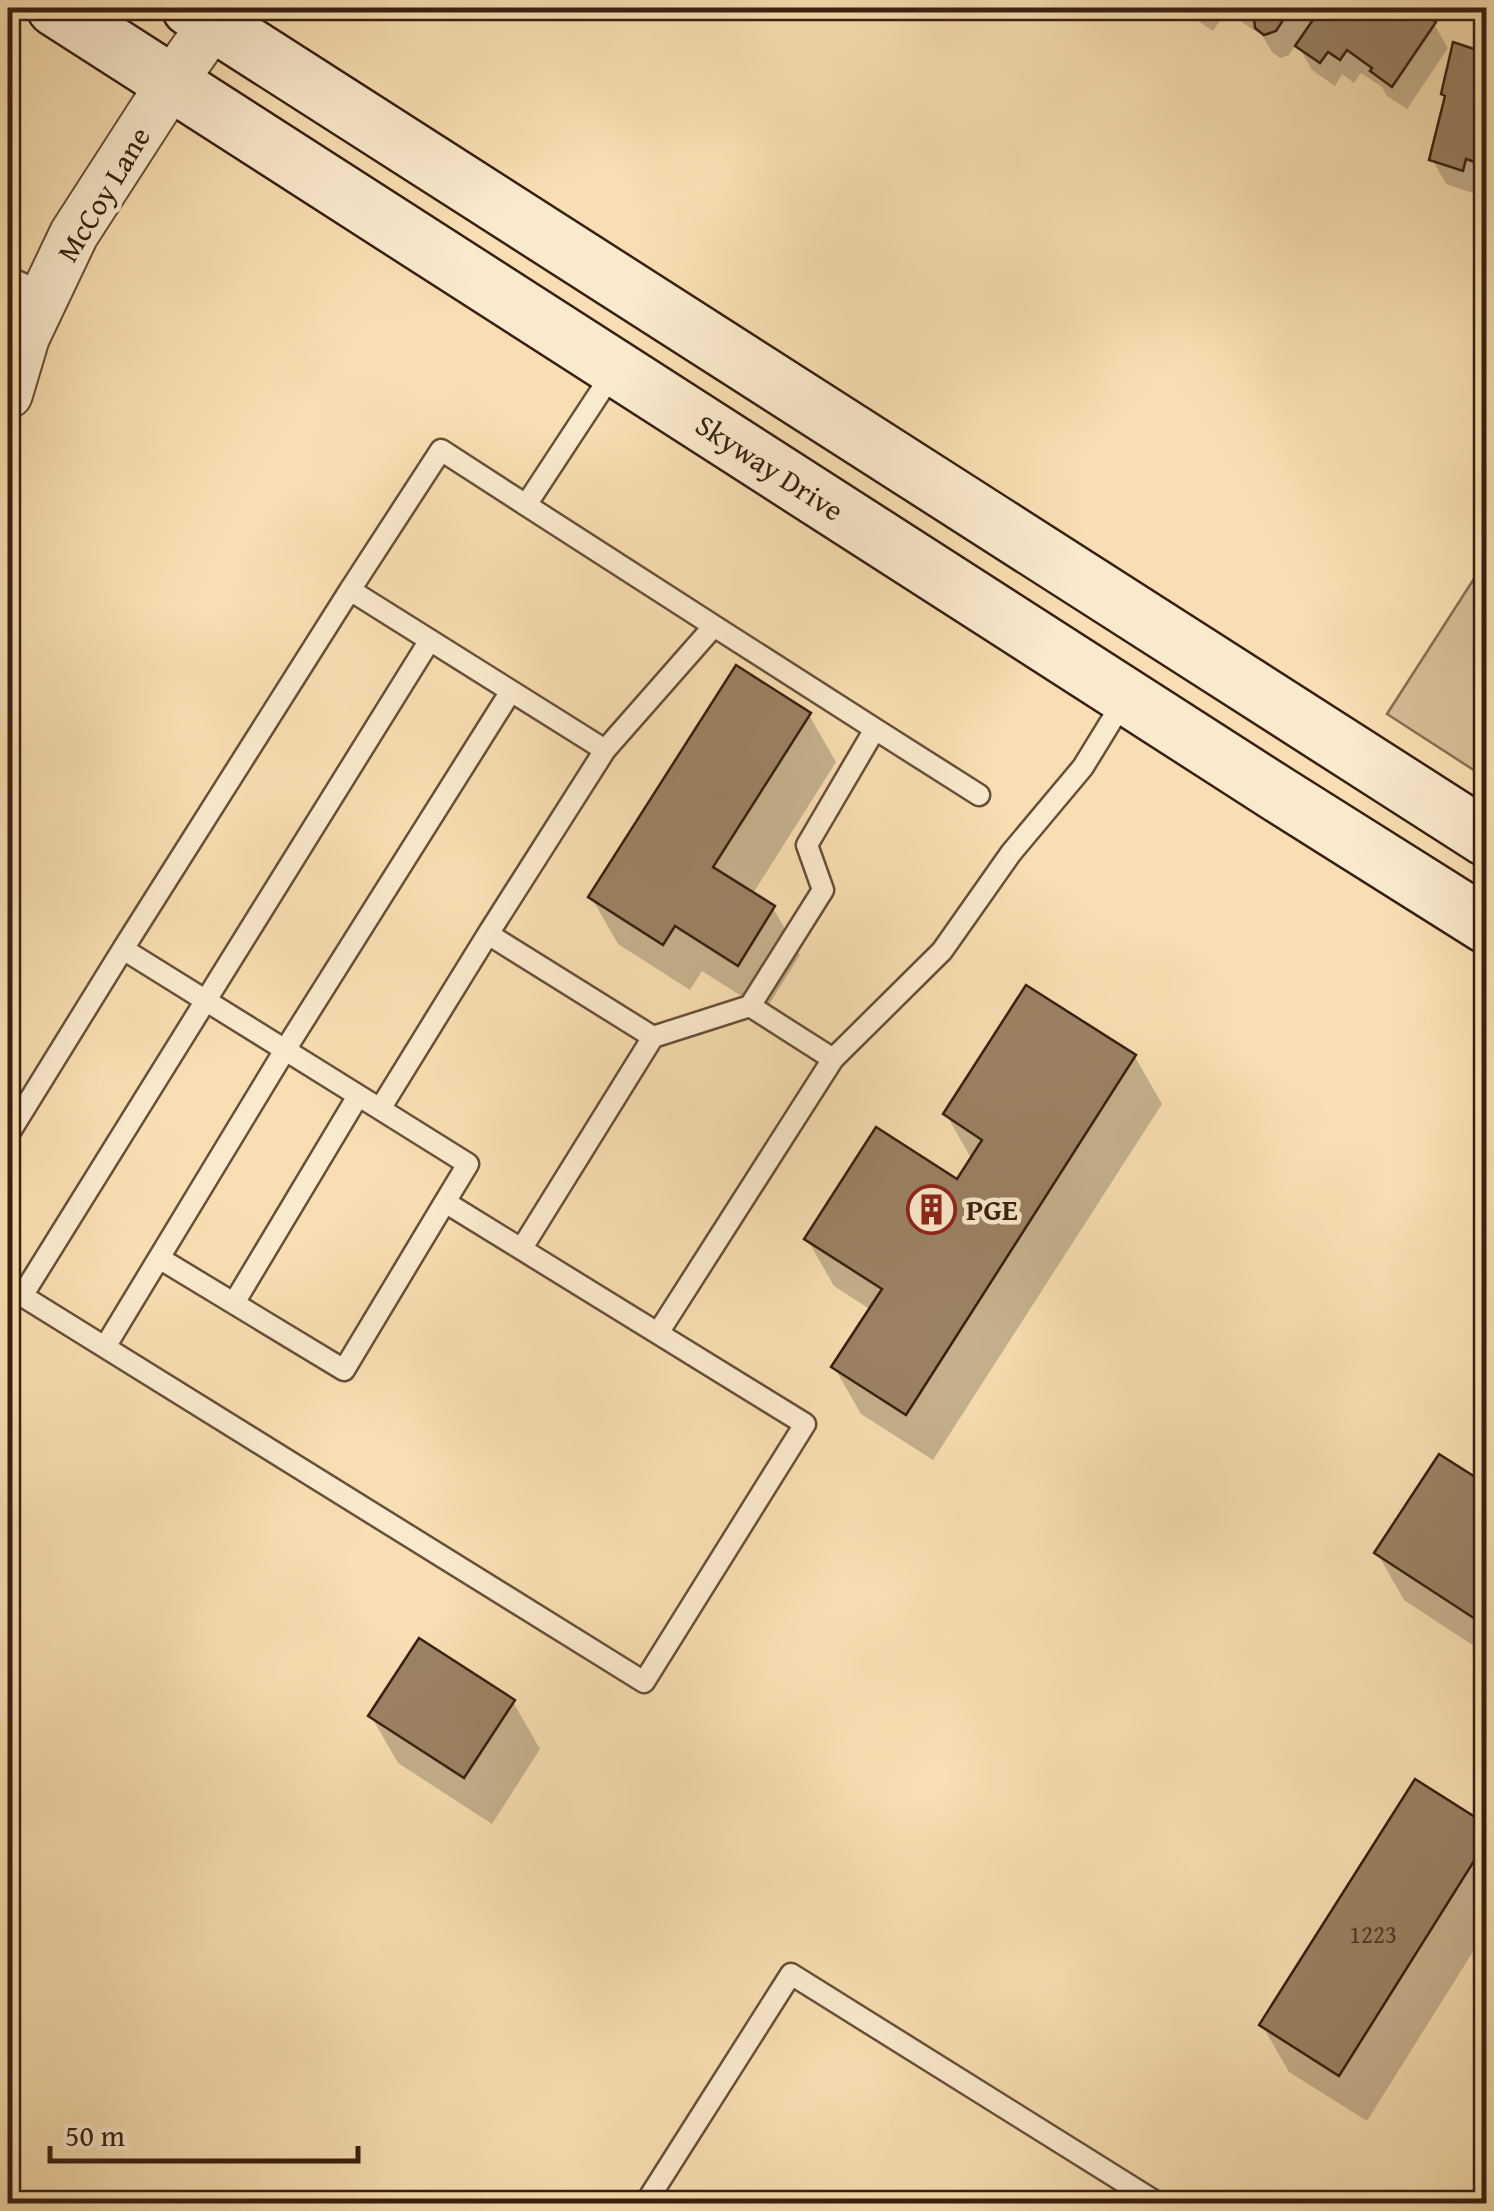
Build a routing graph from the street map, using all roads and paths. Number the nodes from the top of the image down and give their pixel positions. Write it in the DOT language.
graph roads {
  1 [pos="54,8"];
  2 [pos="210,13"];
  3 [pos="172,82"];
  4 [pos="26,285"];
  5 [pos="616,368"];
  6 [pos="8,394"];
  7 [pos="526,505"];
  8 [pos="350,590"];
  9 [pos="714,626"];
  10 [pos="430,640"];
  11 [pos="510,692"];
  12 [pos="1127,696"];
  13 [pos="875,729"];
  14 [pos="604,750"];
  15 [pos="979,795"];
  16 [pos="1486,838"];
  17 [pos="1486,925"];
  18 [pos="488,934"];
  19 [pos="123,949"];
  20 [pos="205,1001"];
  21 [pos="750,1006"];
  22 [pos="653,1037"];
  23 [pos="285,1050"];
  24 [pos="833,1059"];
  25 [pos="358,1096"];
  26 [pos="380,1109"];
  27 [pos="8,1135"];
  28 [pos="445,1202"];
  29 [pos="522,1248"];
  30 [pos="159,1258"];
  31 [pos="15,1291"];
  32 [pos="234,1303"];
  33 [pos="658,1333"];
  34 [pos="105,1347"];
  35 [pos="645,2204"];
  36 [pos="1158,2204"];
  1 -- 3 [label="main road, Skyway Drive"];
  2 -- 3 [label="street, McCoy Lane"];
  2 -- 16 [label="main road"];
  3 -- 4 [label="street, McCoy Lane"];
  3 -- 5 [label="main road, Skyway Drive"];
  4 -- 6 [label="street, McCoy Lane"];
  5 -- 7 [label="lane"];
  5 -- 12 [label="main road, Skyway Drive"];
  7 -- 8 [label="lane"];
  7 -- 9 [label="lane"];
  8 -- 10 [label="lane"];
  8 -- 19 [label="lane"];
  9 -- 13 [label="lane"];
  9 -- 14 [label="lane"];
  10 -- 11 [label="lane"];
  10 -- 20 [label="lane"];
  11 -- 14 [label="lane"];
  11 -- 23 [label="lane"];
  12 -- 17 [label="main road, Skyway Drive"];
  12 -- 24 [label="lane"];
  13 -- 15 [label="lane"];
  13 -- 21 [label="lane"];
  14 -- 18 [label="lane"];
  18 -- 22 [label="lane"];
  18 -- 26 [label="lane"];
  19 -- 20 [label="lane"];
  19 -- 27 [label="lane"];
  20 -- 23 [label="lane"];
  20 -- 31 [label="lane"];
  21 -- 22 [label="lane"];
  21 -- 24 [label="lane"];
  22 -- 29 [label="lane"];
  23 -- 25 [label="lane"];
  23 -- 30 [label="lane"];
  24 -- 33 [label="lane"];
  25 -- 26 [label="lane"];
  25 -- 32 [label="lane"];
  26 -- 28 [label="lane"];
  28 -- 29 [label="lane"];
  28 -- 32 [label="lane"];
  29 -- 33 [label="lane"];
  30 -- 32 [label="lane"];
  30 -- 34 [label="lane"];
  31 -- 34 [label="lane"];
  33 -- 34 [label="lane"];
  35 -- 36 [label="lane"];
}
